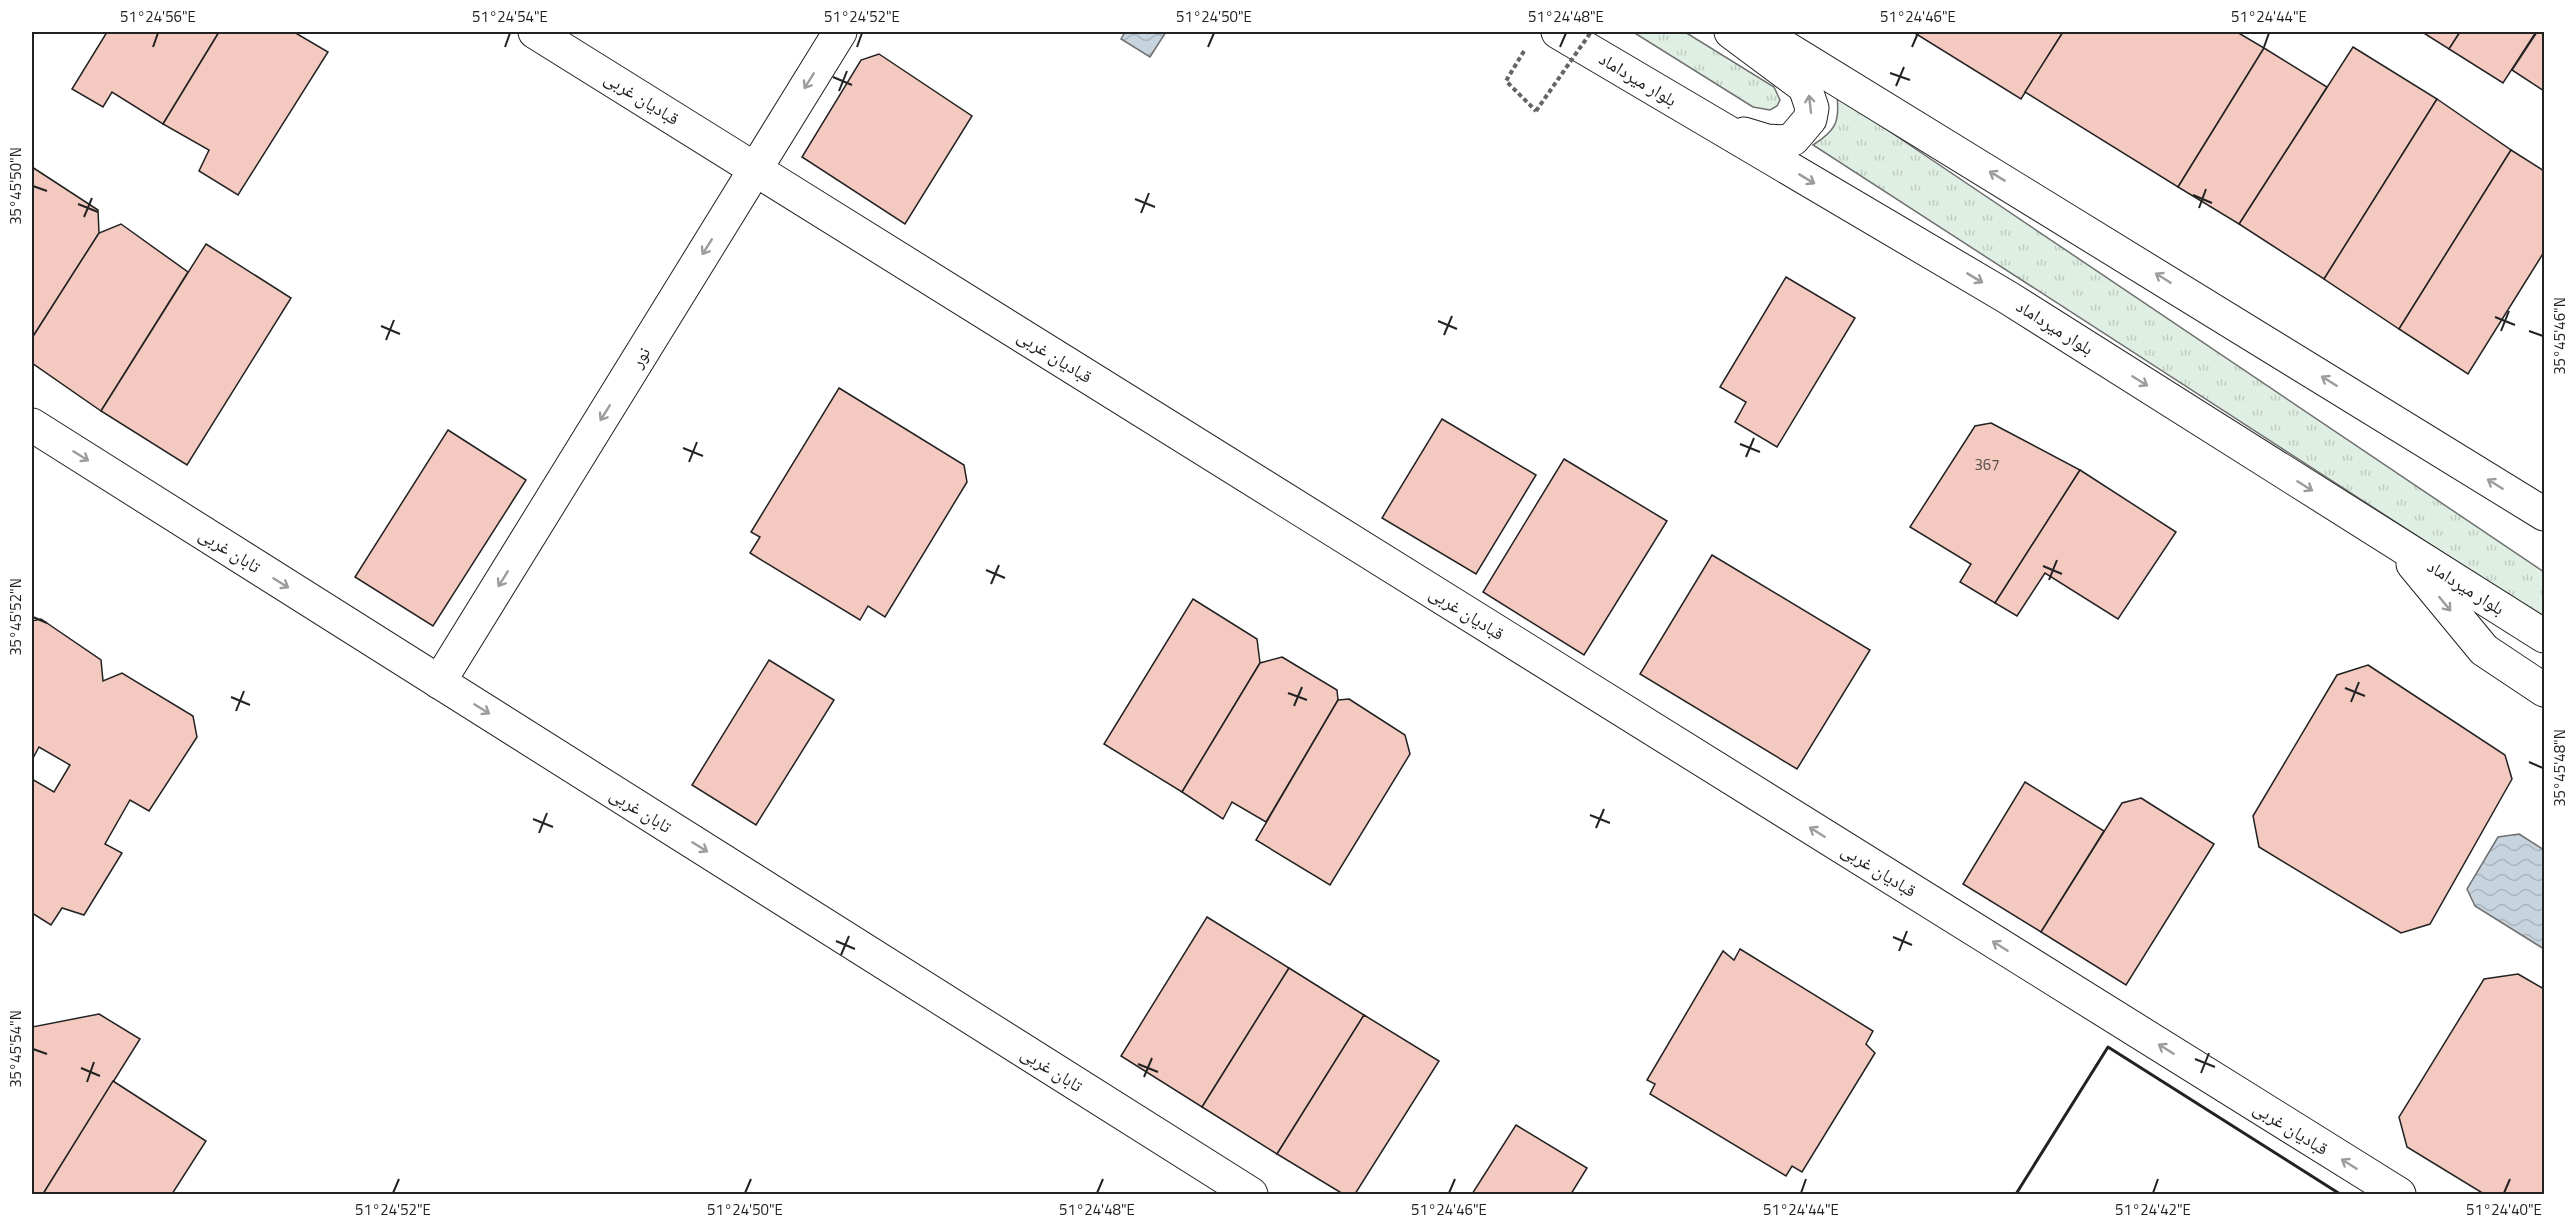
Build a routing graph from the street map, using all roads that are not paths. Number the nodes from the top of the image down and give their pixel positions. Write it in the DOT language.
graph roads {
  1 [pos="535,32"];
  2 [pos="840,32"];
  3 [pos="1731,32"];
  4 [pos="1760,32"];
  5 [pos="1544,36"];
  6 [pos="1698,115"];
  7 [pos="756,169"];
  8 [pos="32,425"];
  9 [pos="2540,514"];
  10 [pos="2394,542"];
  11 [pos="2544,636"];
  12 [pos="439,682"];
  13 [pos="2544,690"];
  14 [pos="1251,1194"];
  15 [pos="2398,1194"];
  1 -- 7 [label="street, قبادیان غربی"];
  2 -- 7 [label="street, نور, one-way"];
  6 -- 3 [label="street, one-way"];
  9 -- 4 [label="street, one-way"];
  5 -- 6 [label="street, بلوار میرداماد"];
  6 -- 10 [label="street, بلوار میرداماد, one-way"];
  7 -- 12 [label="street, نور, one-way"];
  15 -- 7 [label="street, قبادیان غربی, one-way"];
  8 -- 12 [label="street, تابان غربی, one-way"];
  10 -- 11 [label="street, بلوار میرداماد"];
  10 -- 13 [label="street, one-way"];
  12 -- 14 [label="street, تابان غربی, one-way"];
}
